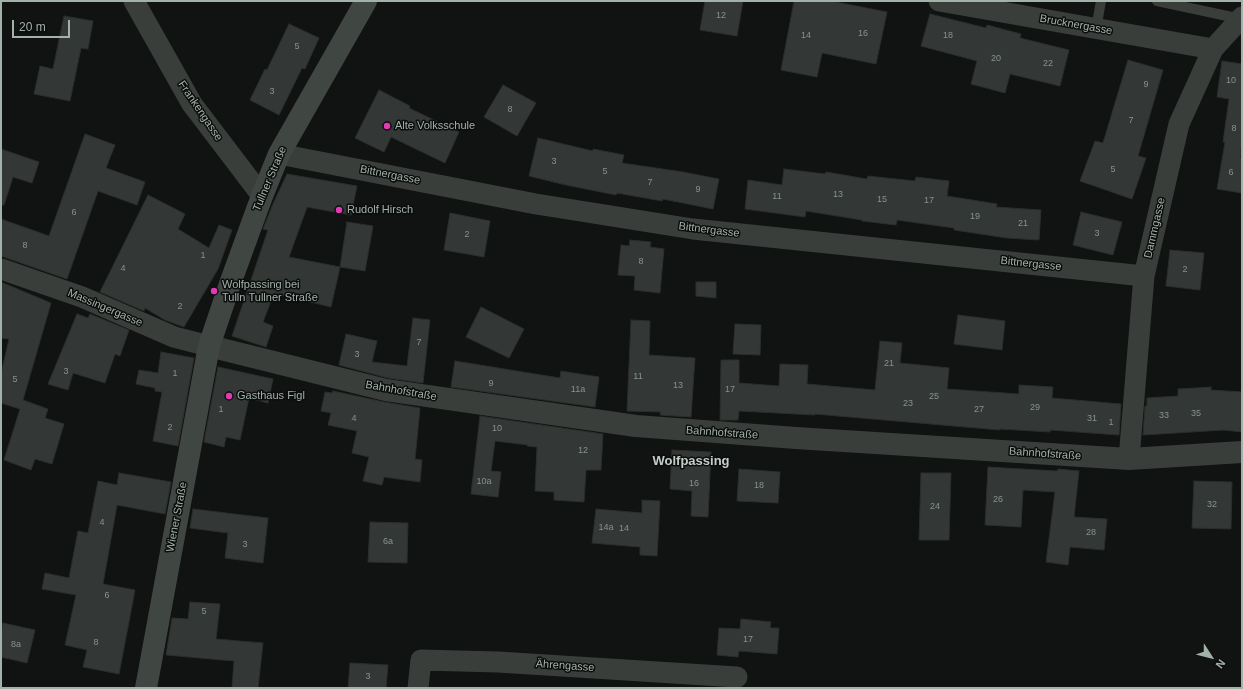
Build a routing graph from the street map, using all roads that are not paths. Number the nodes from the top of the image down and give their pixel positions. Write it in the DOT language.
graph roads {
  1 [pos="134,1"];
  2 [pos="366,1"];
  3 [pos="1101,1"];
  4 [pos="1157,1"];
  5 [pos="949,2"];
  6 [pos="1240,20"];
  7 [pos="1096,29"];
  8 [pos="1213,49"];
  9 [pos="279,154"];
  10 [pos="262,196"];
  11 [pos="1,269"];
  12 [pos="1144,276"];
  13 [pos="209,346"];
  14 [pos="1242,452"];
  15 [pos="1129,459"];
  16 [pos="737,677"];
  17 [pos="146,688"];
  18 [pos="418,688"];
  1 -- 10 [label="street, Frankengasse"];
  2 -- 9 [label="main road, Tullner Straße"];
  3 -- 7 [label="lane"];
  4 -- 6 [label="lane"];
  5 -- 7 [label="street, Brucknergasse"];
  6 -- 8 [label="street, Dammgasse"];
  7 -- 8 [label="street, Brucknergasse"];
  8 -- 12 [label="street, Dammgasse"];
  9 -- 10 [label="main road, Tullner Straße"];
  9 -- 12 [label="street, Bittnergasse"];
  10 -- 13 [label="main road, Tullner Straße"];
  11 -- 13 [label="street, Massingergasse"];
  12 -- 15 [label="street, Dammgasse"];
  13 -- 15 [label="street, Bahnhofstraße"];
  13 -- 17 [label="main road, Wiener Straße"];
  14 -- 15 [label="street, Bahnhofstraße"];
  16 -- 18 [label="street, Ährengasse"];
}
